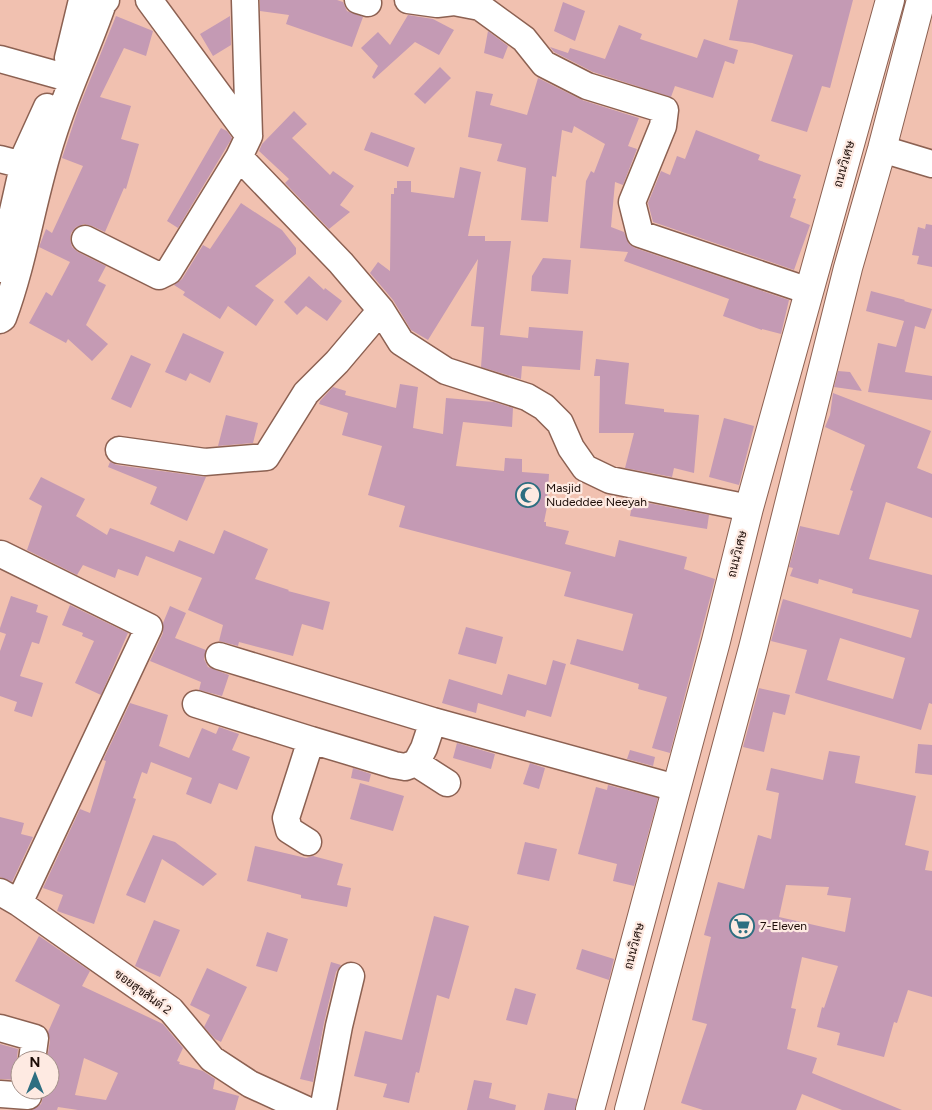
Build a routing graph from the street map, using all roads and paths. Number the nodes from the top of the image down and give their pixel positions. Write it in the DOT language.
graph roads {
  1 [pos="82,0"];
  2 [pos="106,0"];
  3 [pos="149,0"];
  4 [pos="245,0"];
  5 [pos="408,0"];
  6 [pos="890,0"];
  7 [pos="921,0"];
  8 [pos="0,58"];
  9 [pos="61,76"];
  10 [pos="244,146"];
  11 [pos="882,149"];
  12 [pos="12,162"];
  13 [pos="932,164"];
  14 [pos="85,239"];
  15 [pos="0,268"];
  16 [pos="809,291"];
  17 [pos="381,310"];
  18 [pos="0,320"];
  19 [pos="119,450"];
  20 [pos="749,508"];
  21 [pos="1,554"];
  22 [pos="220,656"];
  23 [pos="196,704"];
  24 [pos="433,721"];
  25 [pos="311,740"];
  26 [pos="416,763"];
  27 [pos="447,783"];
  28 [pos="676,788"];
  29 [pos="308,842"];
  30 [pos="9,898"];
  31 [pos="351,976"];
  32 [pos="0,1028"];
  33 [pos="33,1050"];
  34 [pos="307,1110"];
  35 [pos="323,1110"];
  36 [pos="590,1110"];
  37 [pos="629,1110"];
  1 -- 9 [label="street"];
  2 -- 18 [label="street"];
  3 -- 10 [label="street"];
  4 -- 10 [label="street"];
  5 -- 16 [label="street"];
  6 -- 16 [label="main road, ถนนวิเศษ"];
  7 -- 11 [label="main road"];
  8 -- 9 [label="street"];
  9 -- 12 [label="street"];
  10 -- 14 [label="street"];
  10 -- 17 [label="street"];
  11 -- 13 [label="street"];
  11 -- 37 [label="main road"];
  12 -- 15 [label="street"];
  16 -- 20 [label="main road, ถนนวิเศษ"];
  17 -- 19 [label="street"];
  17 -- 20 [label="street"];
  20 -- 28 [label="main road, ถนนวิเศษ"];
  21 -- 30 [label="street"];
  22 -- 24 [label="street"];
  23 -- 25 [label="street"];
  24 -- 26 [label="street"];
  24 -- 28 [label="street"];
  25 -- 26 [label="street"];
  25 -- 29 [label="street"];
  26 -- 27 [label="street"];
  28 -- 36 [label="main road, ถนนวิเศษ"];
  30 -- 34 [label="street, ซอยสุขสันต์ 2"];
  31 -- 35 [label="street"];
  32 -- 33 [label="street"];
}
